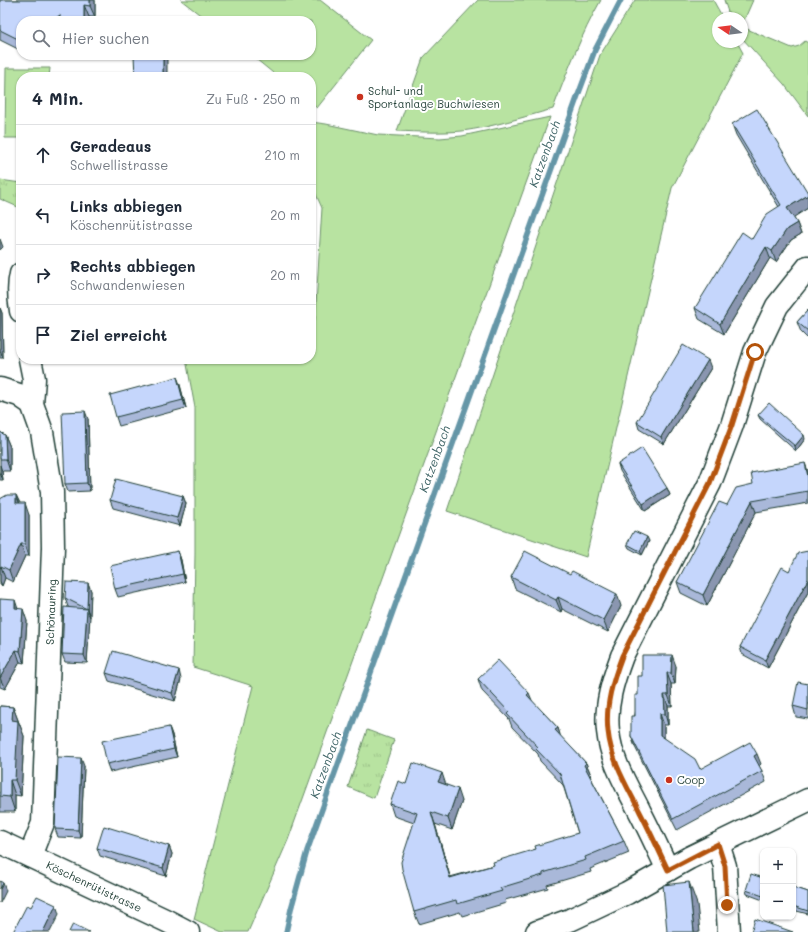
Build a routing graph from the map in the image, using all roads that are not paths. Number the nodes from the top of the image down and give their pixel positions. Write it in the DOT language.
graph roads {
  1 [pos="808,267"];
  2 [pos="31,364"];
  3 [pos="0,389"];
  4 [pos="32,404"];
  5 [pos="808,800"];
  6 [pos="0,842"];
  7 [pos="718,844"];
  8 [pos="30,856"];
  9 [pos="668,870"];
  10 [pos="188,932"];
  11 [pos="537,932"];
  12 [pos="729,932"];
  1 -- 9 [label="street"];
  2 -- 4 [label="street"];
  3 -- 4 [label="street"];
  4 -- 8 [label="street, Schönauring"];
  5 -- 7 [label="street"];
  6 -- 8 [label="street, Köschenrütistrasse"];
  7 -- 9 [label="street"];
  7 -- 12 [label="street"];
  8 -- 10 [label="street, Köschenrütistrasse"];
  9 -- 11 [label="street"];
}
